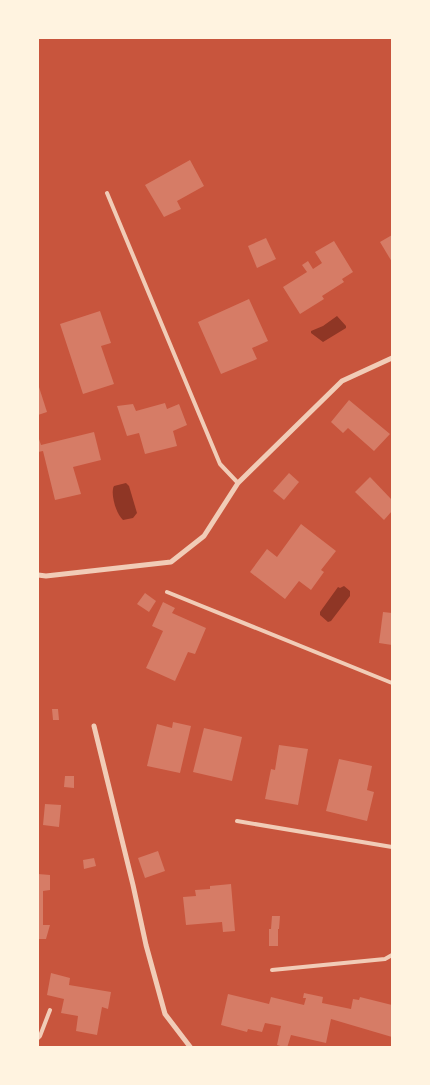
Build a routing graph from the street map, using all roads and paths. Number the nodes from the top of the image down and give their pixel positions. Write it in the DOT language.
graph roads {
  1 [pos="107,193"];
  2 [pos="392,358"];
  3 [pos="238,483"];
  4 [pos="38,575"];
  5 [pos="167,592"];
  6 [pos="392,683"];
  7 [pos="94,726"];
  8 [pos="237,822"];
  9 [pos="392,847"];
  10 [pos="392,955"];
  11 [pos="272,970"];
  12 [pos="50,1010"];
  13 [pos="38,1038"];
  14 [pos="191,1048"];
  1 -- 3 [label="lane"];
  2 -- 3 [label="street"];
  3 -- 4 [label="street"];
  5 -- 6 [label="lane"];
  7 -- 14 [label="street"];
  8 -- 9 [label="lane"];
  10 -- 11 [label="lane"];
  12 -- 13 [label="lane"];
}
